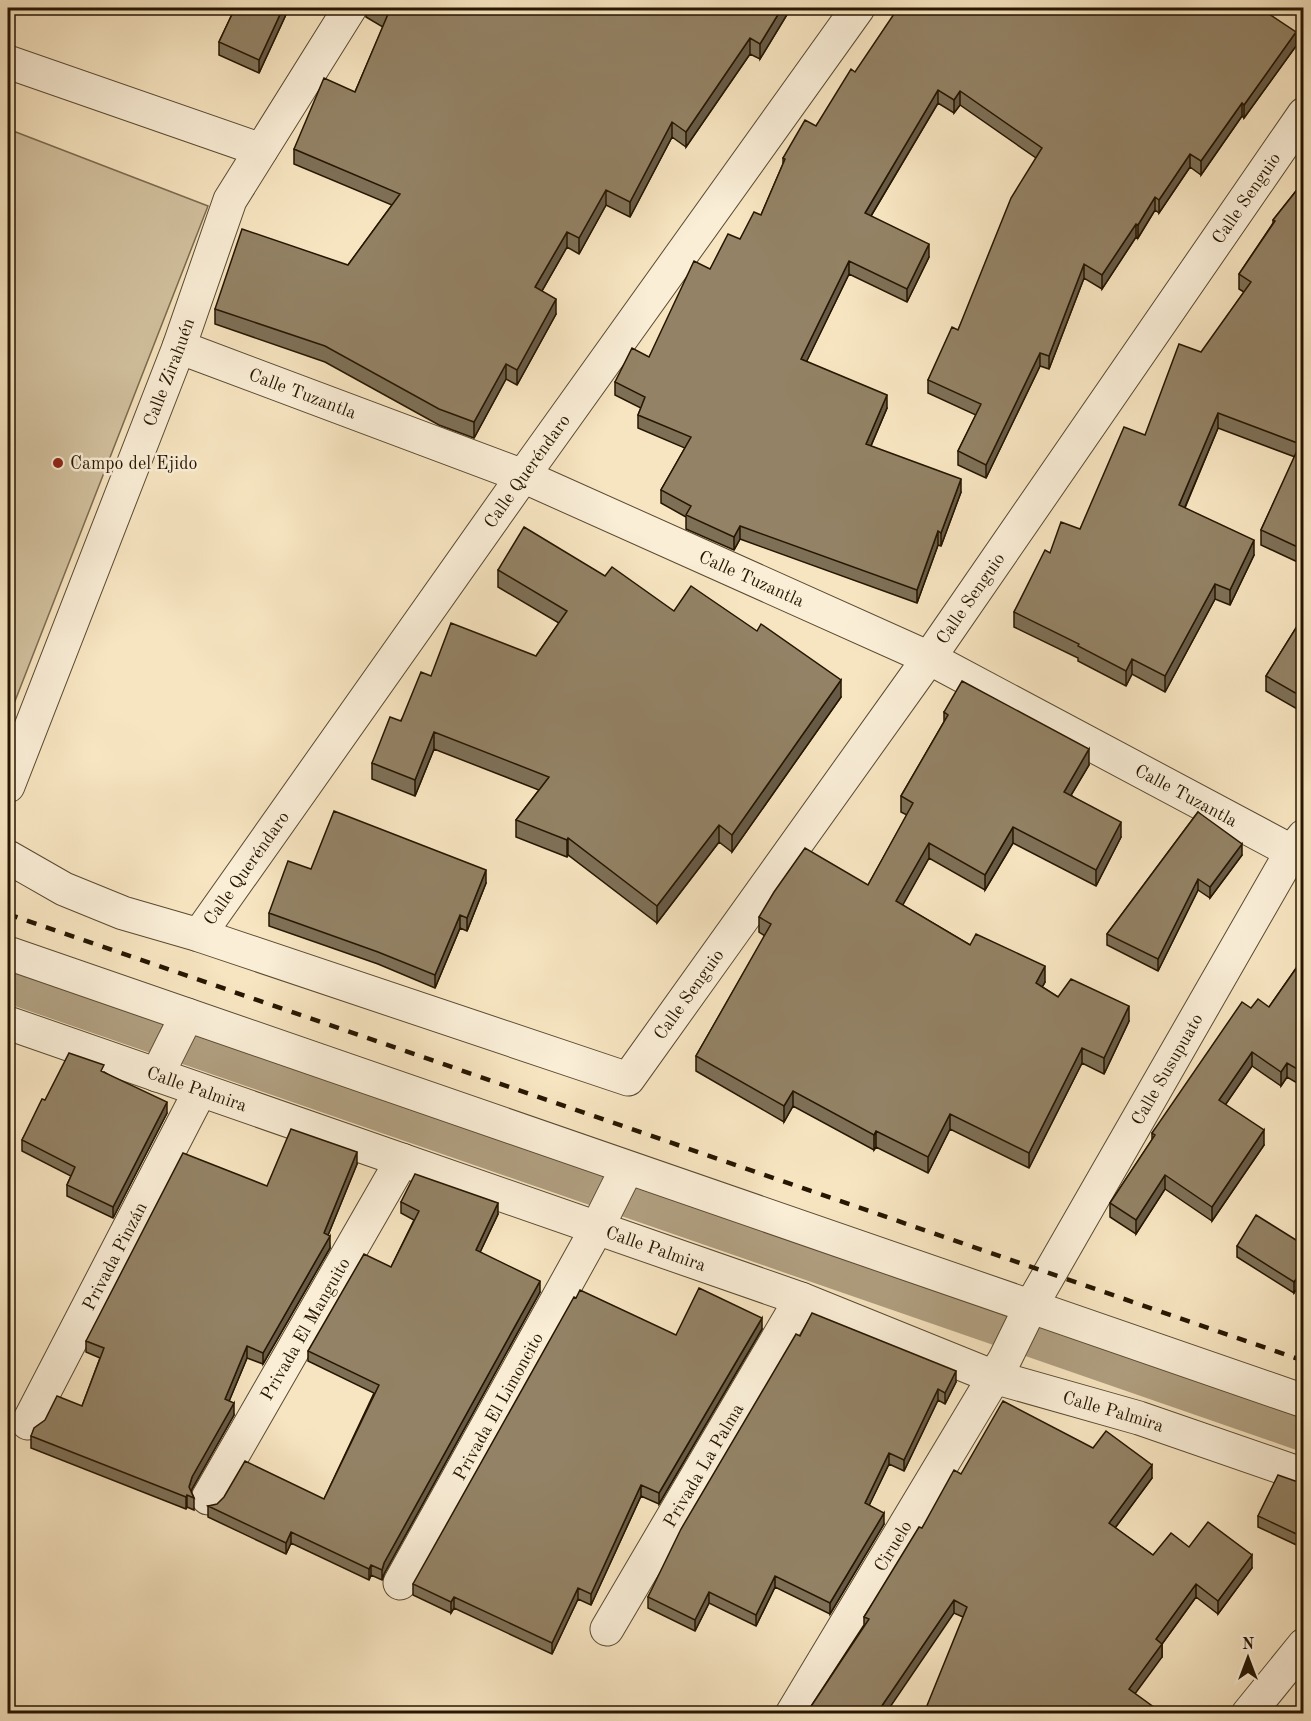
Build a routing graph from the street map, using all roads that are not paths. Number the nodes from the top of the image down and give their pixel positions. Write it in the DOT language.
graph roads {
  1 [pos="350,8"];
  2 [pos="858,8"];
  3 [pos="8,62"];
  4 [pos="1304,114"];
  5 [pos="261,150"];
  6 [pos="179,347"];
  7 [pos="523,476"];
  8 [pos="929,658"];
  9 [pos="8,786"];
  10 [pos="1300,848"];
  11 [pos="8,857"];
  12 [pos="199,935"];
  13 [pos="8,953"];
  14 [pos="186,1017"];
  15 [pos="8,1023"];
  16 [pos="158,1073"];
  17 [pos="200,1091"];
  18 [pos="402,1160"];
  19 [pos="626,1170"];
  20 [pos="598,1227"];
  21 [pos="801,1299"];
  22 [pos="1028,1313"];
  23 [pos="999,1368"];
  24 [pos="1304,1401"];
  25 [pos="28,1423"];
  26 [pos="1304,1475"];
  27 [pos="208,1498"];
  28 [pos="400,1583"];
  29 [pos="607,1629"];
  30 [pos="1304,1645"];
  31 [pos="792,1713"];
  32 [pos="1248,1713"];
  1 -- 5 [label="street, Calle Zirahuén"];
  2 -- 7 [label="street, Calle Queréndaro"];
  3 -- 5 [label="street"];
  4 -- 8 [label="street, Calle Senguio"];
  5 -- 6 [label="street, Calle Zirahuén"];
  6 -- 7 [label="street, Calle Tuzantla"];
  6 -- 9 [label="street, Calle Zirahuén"];
  7 -- 8 [label="street, Calle Tuzantla"];
  7 -- 12 [label="street, Calle Queréndaro"];
  8 -- 10 [label="street, Calle Tuzantla"];
  8 -- 12 [label="street, Calle Senguio"];
  10 -- 22 [label="street, Calle Susupuato"];
  11 -- 12 [label="street"];
  13 -- 14 [label="street"];
  14 -- 16 [label="street"];
  14 -- 19 [label="street"];
  15 -- 16 [label="street, Calle Palmira"];
  16 -- 17 [label="street, Calle Palmira"];
  17 -- 18 [label="street, Calle Palmira"];
  17 -- 25 [label="street, Privada Pinzán"];
  18 -- 20 [label="street, Calle Palmira"];
  18 -- 27 [label="street, Privada El Manguito"];
  19 -- 20 [label="street, Privada El Limoncito"];
  19 -- 22 [label="street"];
  20 -- 21 [label="street, Calle Palmira"];
  20 -- 28 [label="street, Privada El Limoncito"];
  21 -- 23 [label="street, Calle Palmira"];
  21 -- 29 [label="street, Privada La Palma"];
  22 -- 23 [label="street, Calle Susupuato"];
  22 -- 24 [label="street"];
  23 -- 26 [label="street, Calle Palmira"];
  23 -- 31 [label="street, Ciruelo"];
  30 -- 32 [label="street"];
}
